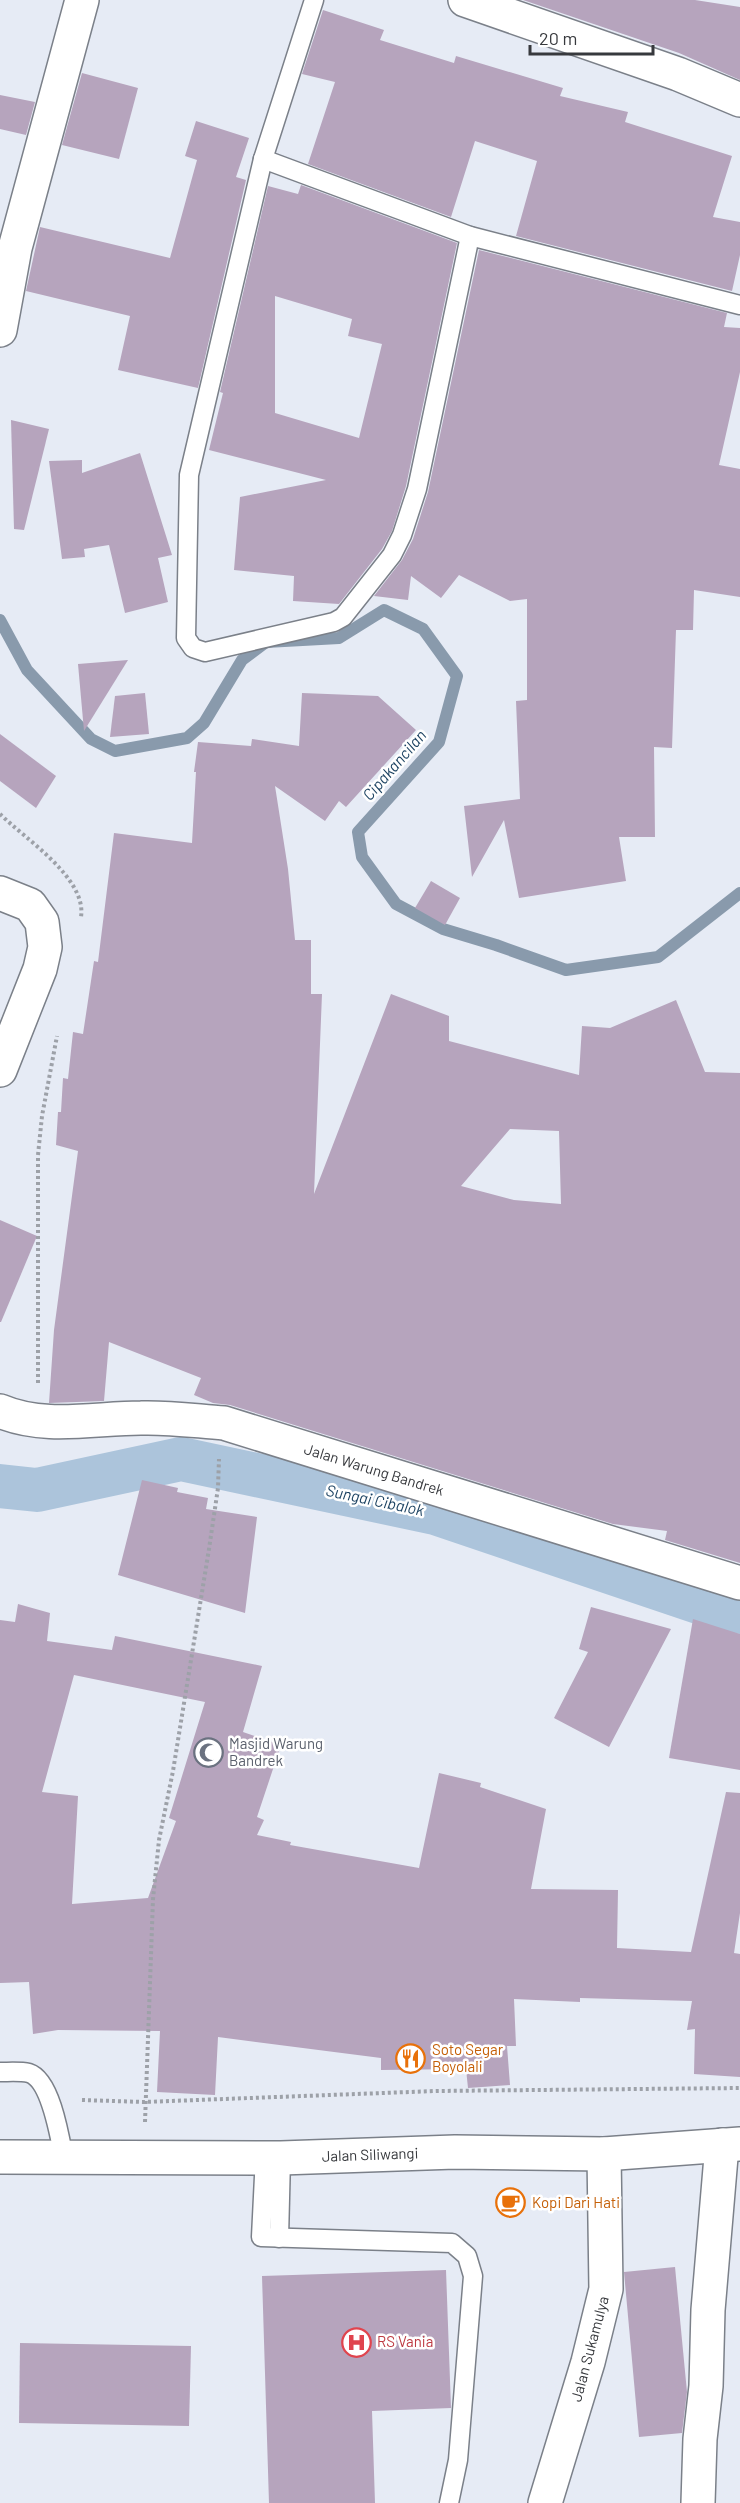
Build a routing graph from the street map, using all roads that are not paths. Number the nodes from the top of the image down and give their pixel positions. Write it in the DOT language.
graph roads {
  1 [pos="81,0"];
  2 [pos="314,0"];
  3 [pos="465,0"];
  4 [pos="740,100"];
  5 [pos="263,159"];
  6 [pos="470,236"];
  7 [pos="740,305"];
  8 [pos="0,330"];
  9 [pos="0,892"];
  10 [pos="0,1070"];
  11 [pos="0,1411"];
  12 [pos="740,1584"];
  13 [pos="0,2072"];
  14 [pos="731,2144"];
  15 [pos="604,2154"];
  16 [pos="0,2157"];
  17 [pos="273,2157"];
  18 [pos="64,2159"];
  19 [pos="449,2503"];
  20 [pos="545,2503"];
  21 [pos="698,2503"];
  1 -- 8 [label="street"];
  2 -- 5 [label="lane"];
  3 -- 4 [label="street"];
  5 -- 6 [label="lane"];
  5 -- 6 [label="lane"];
  6 -- 7 [label="lane"];
  9 -- 10 [label="street"];
  11 -- 12 [label="street, Jalan Warung Bandrek"];
  13 -- 18 [label="lane"];
  14 -- 15 [label="street, Jalan Siliwangi"];
  14 -- 21 [label="street"];
  15 -- 17 [label="street, Jalan Siliwangi"];
  15 -- 20 [label="street, Jalan Sukamulya"];
  16 -- 18 [label="street, Jalan Siliwangi"];
  17 -- 18 [label="street, Jalan Siliwangi"];
  17 -- 19 [label="lane"];
}
